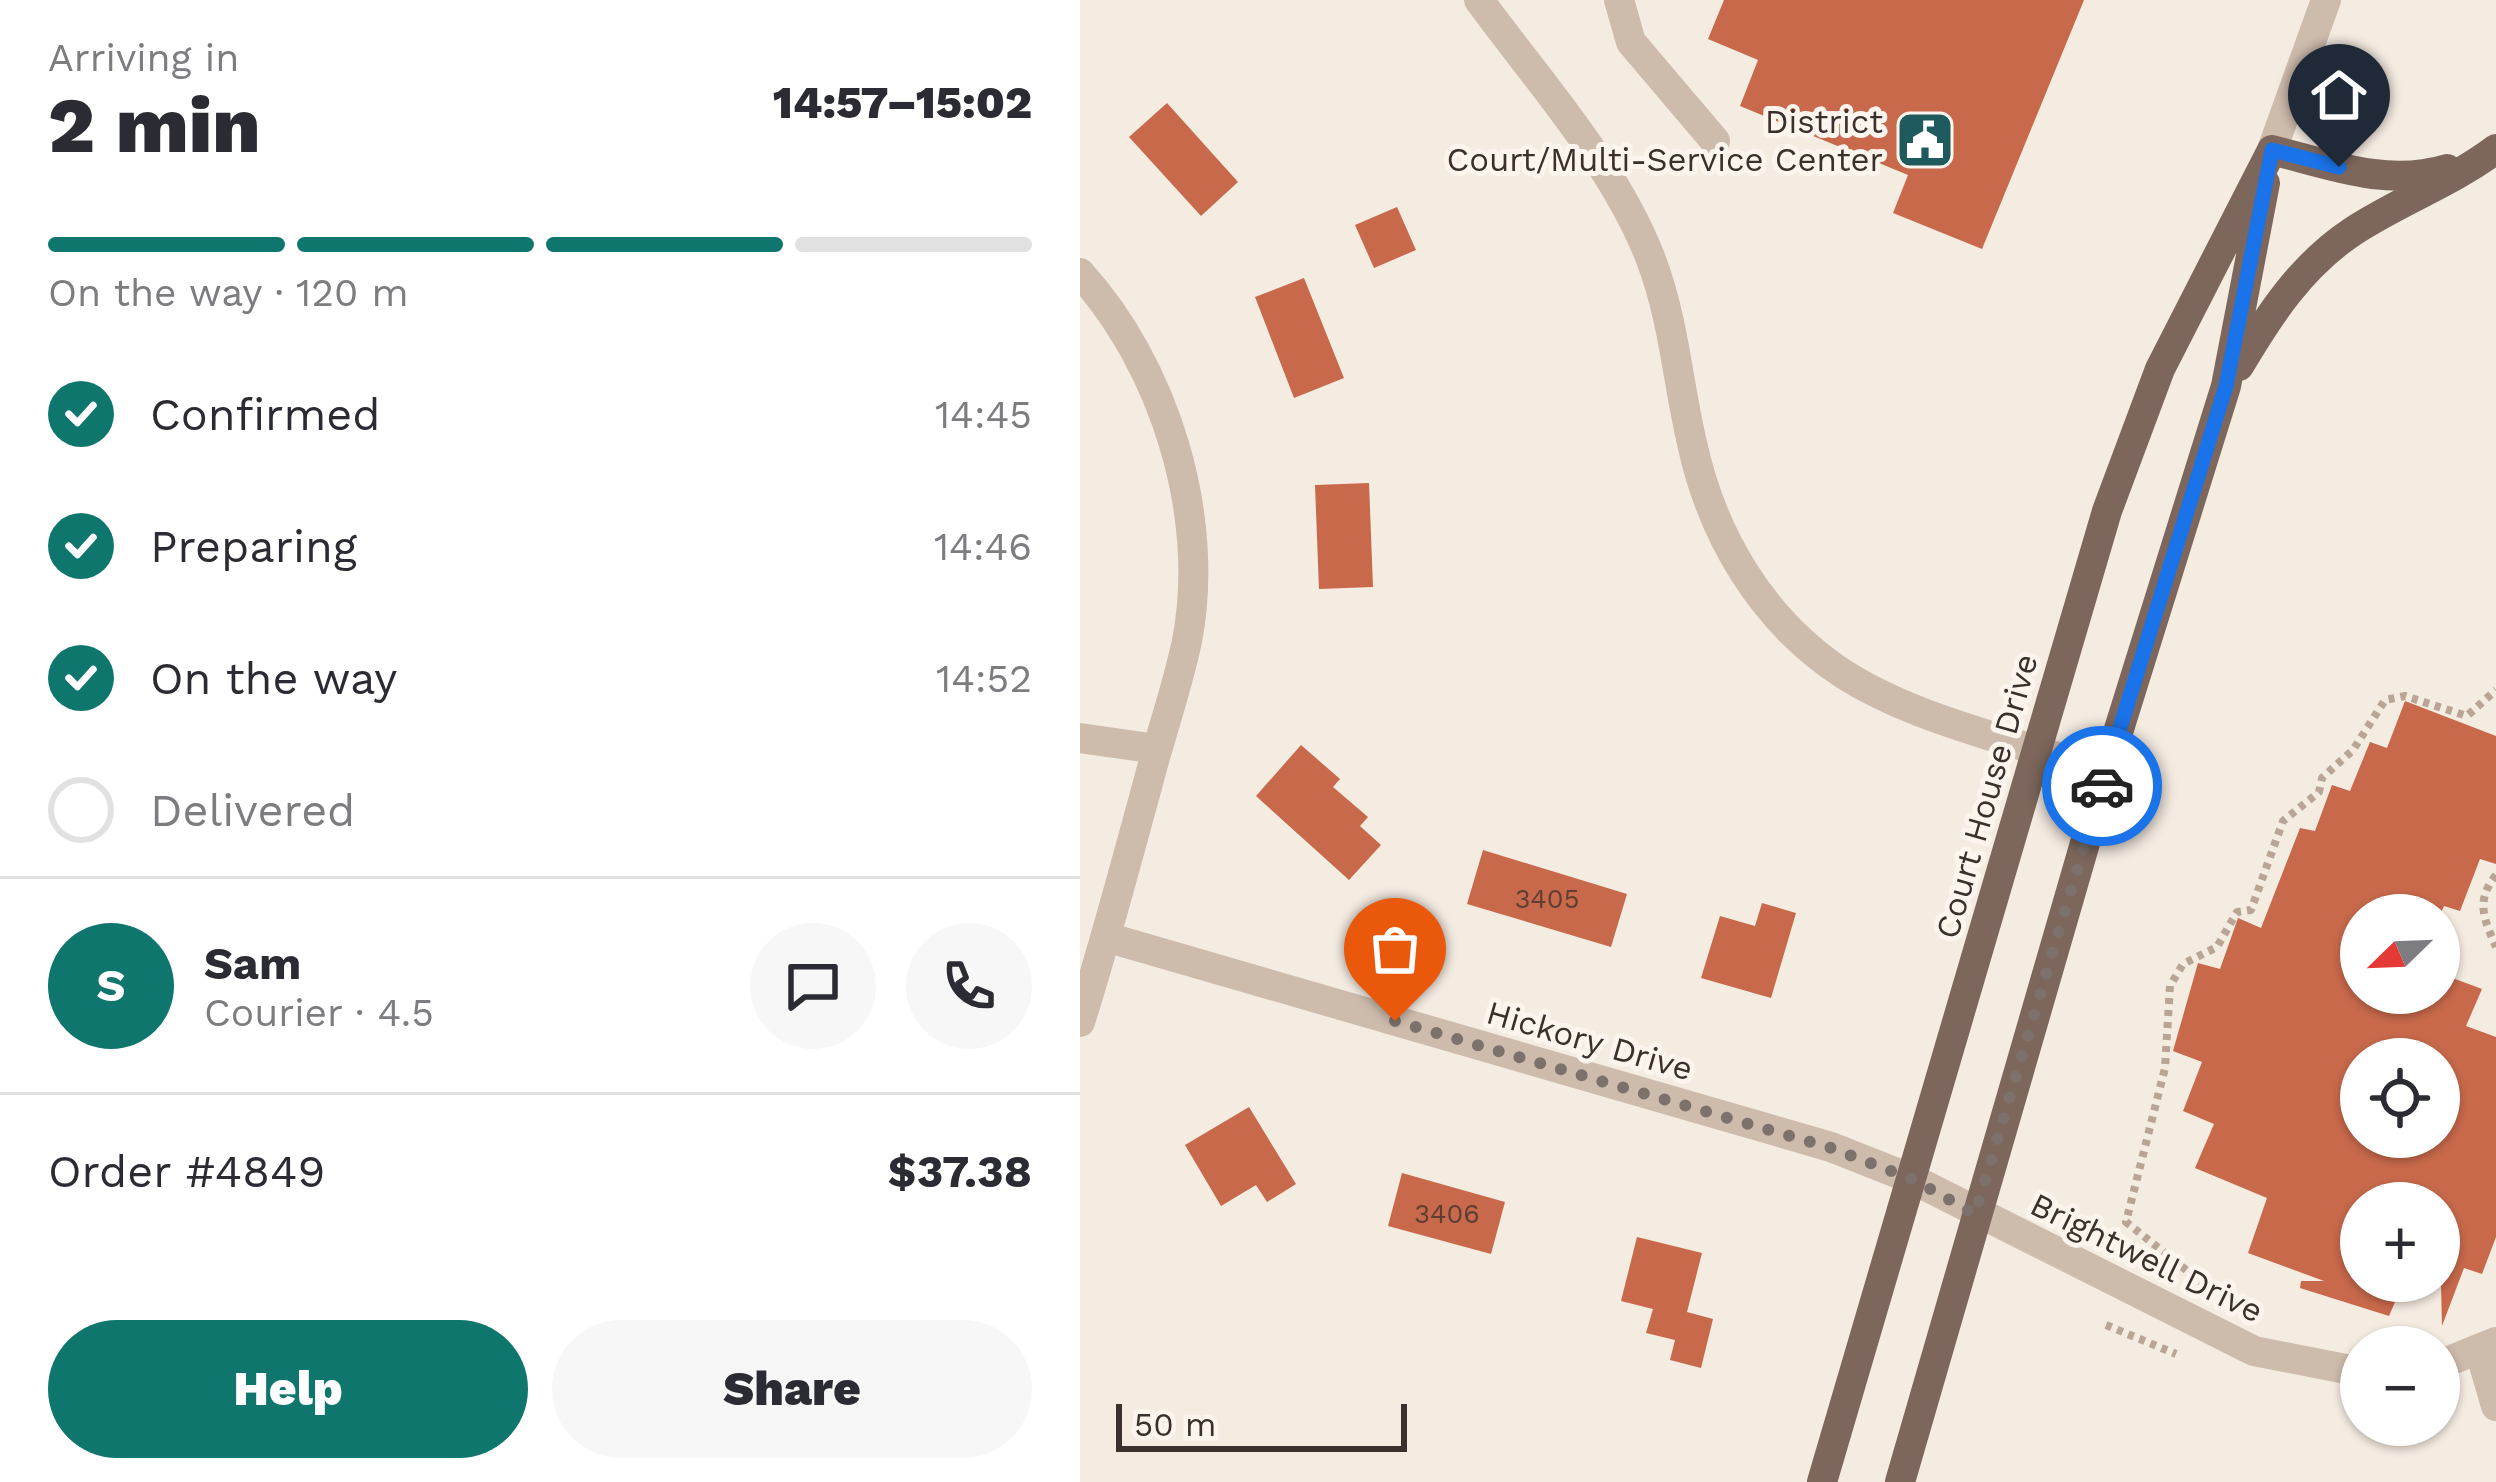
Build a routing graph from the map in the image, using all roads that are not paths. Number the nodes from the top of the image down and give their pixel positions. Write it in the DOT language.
graph roads {
  1 [pos="1479,0"];
  2 [pos="1619,0"];
  3 [pos="2326,0"];
  4 [pos="1715,141"];
  5 [pos="2496,148"];
  6 [pos="2272,150"];
  7 [pos="1080,273"];
  8 [pos="2226,386"];
  9 [pos="1080,738"];
  10 [pos="2038,747"];
  11 [pos="1157,748"];
  12 [pos="2105,774"];
  13 [pos="1106,938"];
  14 [pos="1080,1022"];
  15 [pos="1912,1179"];
  16 [pos="1975,1214"];
  17 [pos="2488,1346"];
  18 [pos="2340,1356"];
  19 [pos="2460,1357"];
  20 [pos="2496,1406"];
  21 [pos="1822,1482"];
  22 [pos="1900,1482"];
  1 -- 10 [label="street"];
  2 -- 4 [label="street"];
  3 -- 6 [label="street, Court House Drive"];
  5 -- 6 [label="main road"];
  5 -- 8 [label="main road"];
  6 -- 8 [label="main road, Court House Drive"];
  6 -- 10 [label="main road, Court House Drive"];
  7 -- 11 [label="street"];
  8 -- 12 [label="main road, Court House Drive"];
  9 -- 11 [label="street"];
  10 -- 12 [label="street"];
  10 -- 15 [label="main road, Court House Drive"];
  11 -- 13 [label="street"];
  12 -- 16 [label="main road, Court House Drive"];
  13 -- 14 [label="street"];
  13 -- 15 [label="street, Hickory Drive"];
  15 -- 16 [label="street, Hickory Drive"];
  15 -- 21 [label="main road, Court House Drive"];
  16 -- 18 [label="street, Brightwell Drive"];
  16 -- 22 [label="main road, Court House Drive"];
  17 -- 19 [label="street"];
  17 -- 20 [label="street"];
}
